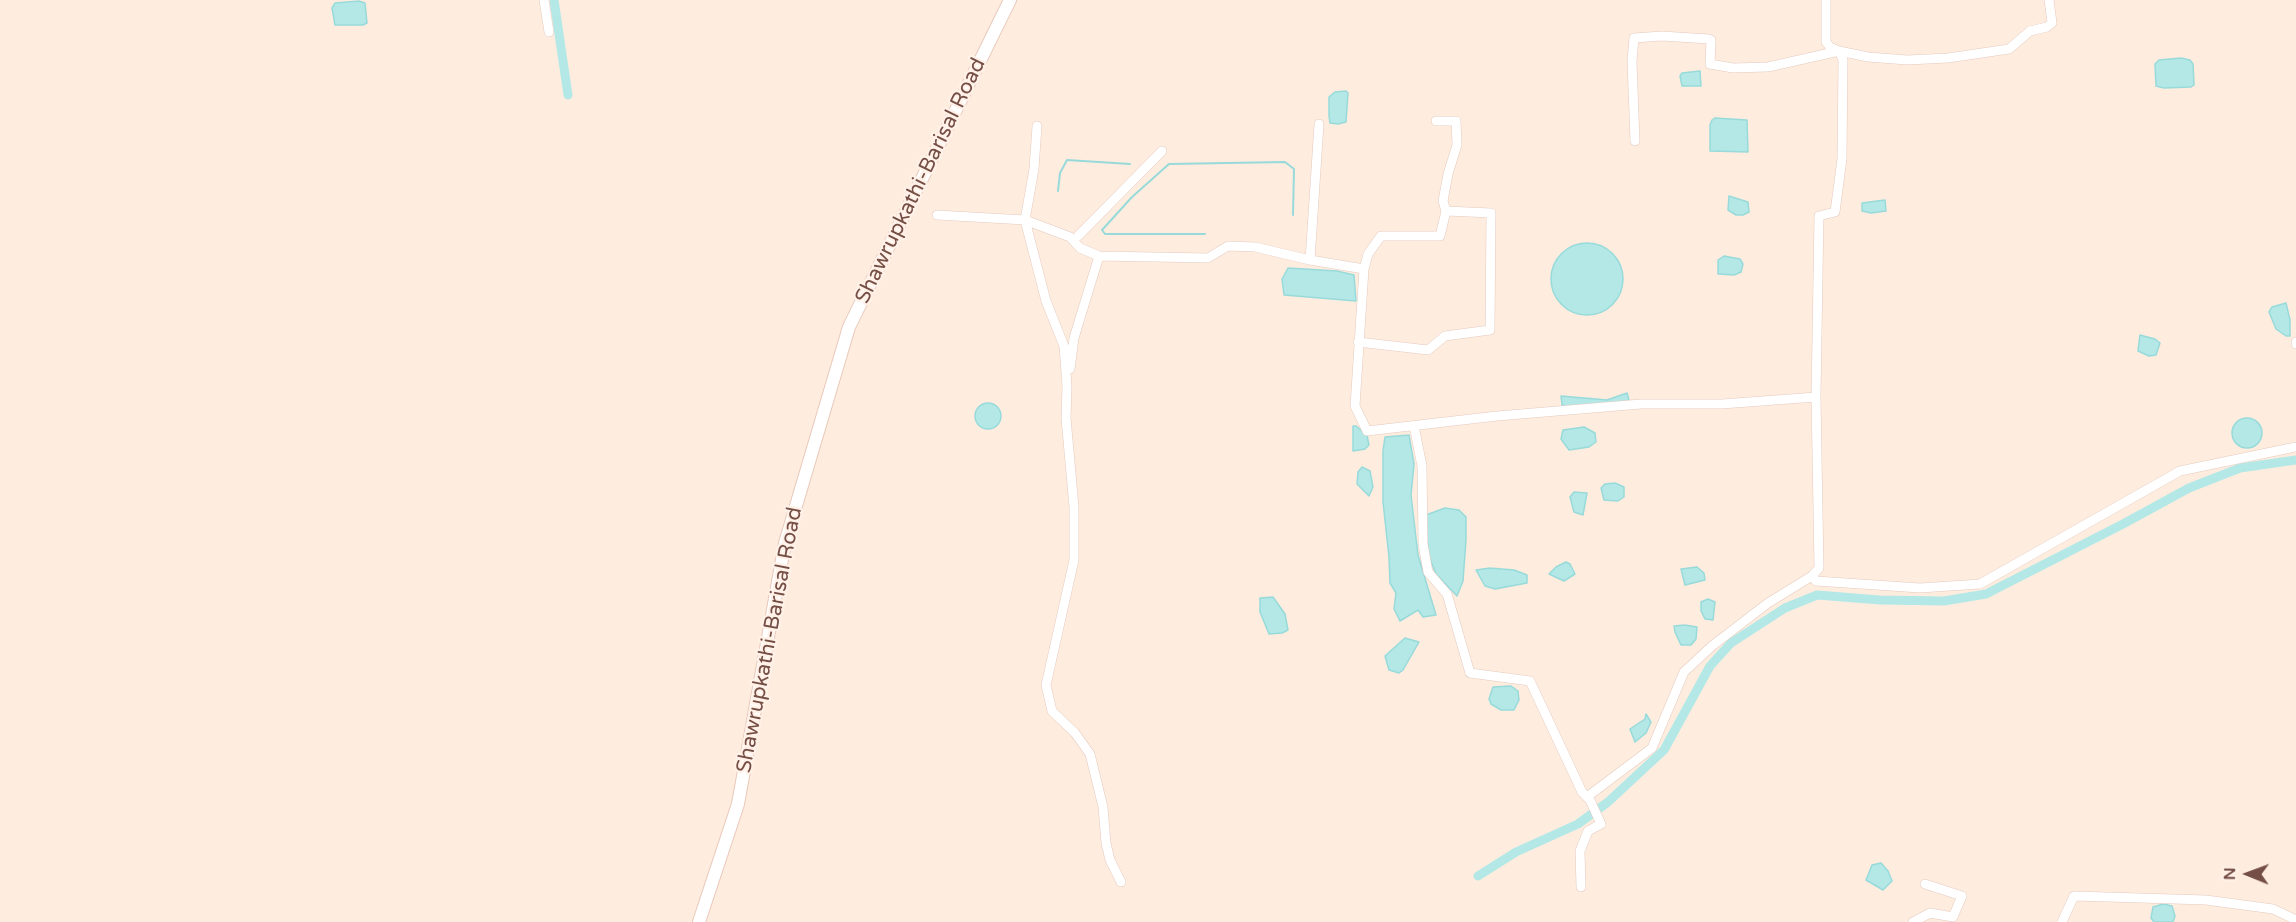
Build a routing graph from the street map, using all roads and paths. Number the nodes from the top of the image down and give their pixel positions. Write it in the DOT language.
graph roads {
  1 [pos="544,0"];
  2 [pos="1010,0"];
  3 [pos="1826,0"];
  4 [pos="2049,0"];
  5 [pos="549,32"];
  6 [pos="1839,51"];
  7 [pos="1436,121"];
  8 [pos="1318,124"];
  9 [pos="1037,126"];
  10 [pos="1635,141"];
  11 [pos="1162,151"];
  12 [pos="1446,211"];
  13 [pos="938,214"];
  14 [pos="1025,219"];
  15 [pos="1078,236"];
  16 [pos="1099,256"];
  17 [pos="1310,260"];
  18 [pos="1364,269"];
  19 [pos="1358,342"];
  20 [pos="1067,386"];
  21 [pos="1816,397"];
  22 [pos="1414,426"];
  23 [pos="2296,447"];
  24 [pos="1812,576"];
  25 [pos="1588,799"];
  26 [pos="1121,882"];
  27 [pos="1926,884"];
  28 [pos="1581,887"];
  29 [pos="2296,920"];
  30 [pos="699,922"];
  31 [pos="1913,922"];
  32 [pos="2062,922"];
  1 -- 5 [label="street"];
  2 -- 30 [label="main road, Shawrupkathi-Barisal Road"];
  3 -- 6 [label="street"];
  4 -- 6 [label="street"];
  6 -- 10 [label="street"];
  6 -- 21 [label="street"];
  7 -- 12 [label="street"];
  8 -- 17 [label="street"];
  9 -- 14 [label="street"];
  11 -- 15 [label="street"];
  12 -- 18 [label="street"];
  12 -- 19 [label="street"];
  13 -- 14 [label="street"];
  14 -- 16 [label="street"];
  14 -- 20 [label="street"];
  16 -- 17 [label="street"];
  16 -- 20 [label="street"];
  17 -- 18 [label="street"];
  18 -- 19 [label="street"];
  19 -- 22 [label="street"];
  20 -- 26 [label="street"];
  21 -- 22 [label="street"];
  21 -- 24 [label="street"];
  22 -- 25 [label="street"];
  23 -- 24 [label="street"];
  24 -- 25 [label="street"];
  25 -- 28 [label="street"];
  27 -- 31 [label="street"];
  29 -- 32 [label="street"];
}
